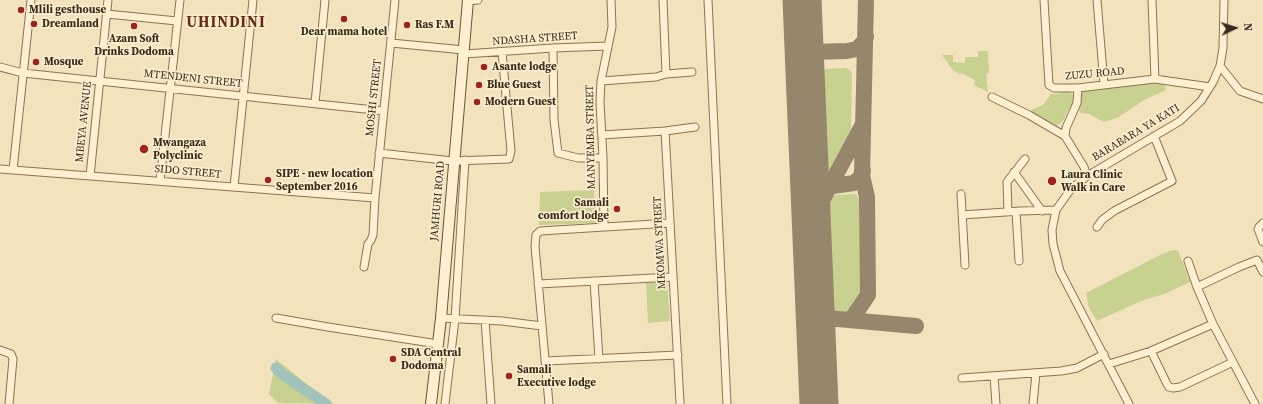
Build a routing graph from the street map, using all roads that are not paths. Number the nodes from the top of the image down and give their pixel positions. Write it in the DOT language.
graph roads {
  1 [pos="31,0"];
  2 [pos="108,0"];
  3 [pos="180,0"];
  4 [pos="253,0"];
  5 [pos="325,0"];
  6 [pos="395,0"];
  7 [pos="468,0"];
  8 [pos="478,0"];
  9 [pos="611,0"];
  10 [pos="663,0"];
  11 [pos="708,0"];
  12 [pos="1044,0"];
  13 [pos="1098,0"];
  14 [pos="1152,0"];
  15 [pos="1224,0"];
  16 [pos="107,14"];
  17 [pos="177,21"];
  18 [pos="391,43"];
  19 [pos="608,46"];
  20 [pos="553,48"];
  21 [pos="464,52"];
  22 [pos="502,52"];
  23 [pos="1220,66"];
  24 [pos="0,67"];
  25 [pos="692,72"];
  26 [pos="23,73"];
  27 [pos="666,74"];
  28 [pos="1155,79"];
  29 [pos="100,81"];
  30 [pos="601,81"];
  31 [pos="1104,84"];
  32 [pos="1210,87"];
  33 [pos="170,88"];
  34 [pos="1078,88"];
  35 [pos="243,96"];
  36 [pos="992,97"];
  37 [pos="1263,98"];
  38 [pos="315,103"];
  39 [pos="384,111"];
  40 [pos="695,127"];
  41 [pos="665,130"];
  42 [pos="602,134"];
  43 [pos="1065,136"];
  44 [pos="1154,136"];
  45 [pos="379,153"];
  46 [pos="603,158"];
  47 [pos="1024,159"];
  48 [pos="466,160"];
  49 [pos="453,161"];
  50 [pos="0,168"];
  51 [pos="13,170"];
  52 [pos="1014,172"];
  53 [pos="90,176"];
  54 [pos="1087,176"];
  55 [pos="160,181"];
  56 [pos="234,187"];
  57 [pos="961,194"];
  58 [pos="374,198"];
  59 [pos="1056,210"];
  60 [pos="1042,211"];
  61 [pos="1012,212"];
  62 [pos="962,215"];
  63 [pos="670,223"];
  64 [pos="1263,223"];
  65 [pos="604,227"];
  66 [pos="1097,227"];
  67 [pos="1263,242"];
  68 [pos="1260,259"];
  69 [pos="1019,261"];
  70 [pos="1188,261"];
  71 [pos="965,265"];
  72 [pos="364,267"];
  73 [pos="1263,272"];
  74 [pos="673,277"];
  75 [pos="594,281"];
  76 [pos="538,284"];
  77 [pos="1197,287"];
  78 [pos="276,318"];
  79 [pos="441,318"];
  80 [pos="455,319"];
  81 [pos="485,320"];
  82 [pos="1213,324"];
  83 [pos="542,326"];
  84 [pos="438,344"];
  85 [pos="0,350"];
  86 [pos="1151,351"];
  87 [pos="1104,354"];
  88 [pos="678,355"];
  89 [pos="600,359"];
  90 [pos="546,361"];
  91 [pos="1233,362"];
  92 [pos="1109,364"];
  93 [pos="1036,373"];
  94 [pos="994,376"];
  95 [pos="962,378"];
  96 [pos="9,404"];
  97 [pos="431,404"];
  98 [pos="445,404"];
  99 [pos="491,404"];
  100 [pos="549,404"];
  101 [pos="680,404"];
  102 [pos="727,404"];
  103 [pos="996,404"];
  104 [pos="1033,404"];
  105 [pos="1129,404"];
  106 [pos="1255,404"];
  1 -- 26 [label="street"];
  2 -- 16 [label="street, MBEYA AVENUE"];
  3 -- 17 [label="street"];
  4 -- 35 [label="street"];
  5 -- 38 [label="street"];
  6 -- 18 [label="street, MOSHI STREET"];
  7 -- 8 [label="street"];
  7 -- 21 [label="main road, JAMHURI ROAD"];
  9 -- 19 [label="street, MANYEMBA STREET"];
  10 -- 27 [label="street"];
  11 -- 102 [label="street"];
  12 -- 34 [label="street, ZUZU ROAD"];
  13 -- 31 [label="street"];
  14 -- 28 [label="street"];
  15 -- 23 [label="street, BARABARA YA KATI"];
  16 -- 17 [label="street"];
  16 -- 29 [label="street, MBEYA AVENUE"];
  17 -- 33 [label="street"];
  18 -- 21 [label="street, NDASHA STREET"];
  18 -- 39 [label="street, MOSHI STREET"];
  19 -- 20 [label="street, NDASHA STREET"];
  19 -- 30 [label="street, MANYEMBA STREET"];
  20 -- 22 [label="street, NDASHA STREET"];
  20 -- 46 [label="street"];
  21 -- 22 [label="street, NDASHA STREET"];
  21 -- 49 [label="main road, JAMHURI ROAD"];
  22 -- 48 [label="street"];
  23 -- 32 [label="street, BARABARA YA KATI"];
  23 -- 37 [label="street"];
  24 -- 26 [label="street, MTENDENI STREET"];
  25 -- 27 [label="street"];
  26 -- 29 [label="street, MTENDENI STREET"];
  26 -- 51 [label="street"];
  27 -- 30 [label="street"];
  28 -- 31 [label="street, ZUZU ROAD"];
  28 -- 32 [label="street, ZUZU ROAD"];
  29 -- 33 [label="street, MTENDENI STREET"];
  29 -- 53 [label="street, MBEYA AVENUE"];
  30 -- 42 [label="street, MANYEMBA STREET"];
  31 -- 34 [label="street, ZUZU ROAD"];
  32 -- 44 [label="street, BARABARA YA KATI"];
  33 -- 35 [label="street, MTENDENI STREET"];
  33 -- 55 [label="street"];
  34 -- 43 [label="street"];
  35 -- 38 [label="street, MTENDENI STREET"];
  35 -- 56 [label="street"];
  36 -- 43 [label="street"];
  38 -- 39 [label="street, MTENDENI STREET"];
  39 -- 45 [label="street, MOSHI STREET"];
  40 -- 41 [label="street"];
  41 -- 42 [label="street"];
  41 -- 63 [label="street, MKOMWA STREET"];
  42 -- 46 [label="street, MANYEMBA STREET"];
  43 -- 54 [label="street"];
  44 -- 54 [label="street, BARABARA YA KATI"];
  44 -- 66 [label="street"];
  45 -- 49 [label="street"];
  45 -- 58 [label="street, MOSHI STREET"];
  46 -- 65 [label="street, MANYEMBA STREET"];
  47 -- 52 [label="street"];
  48 -- 49 [label="street"];
  48 -- 80 [label="street"];
  49 -- 79 [label="main road, JAMHURI ROAD"];
  50 -- 51 [label="street, SIDO STREET"];
  51 -- 53 [label="street, SIDO STREET"];
  52 -- 60 [label="street"];
  52 -- 61 [label="street"];
  53 -- 55 [label="street, SIDO STREET"];
  54 -- 59 [label="street, BARABARA YA KATI"];
  55 -- 56 [label="street, SIDO STREET"];
  56 -- 58 [label="street, SIDO STREET"];
  57 -- 62 [label="street"];
  58 -- 72 [label="street, MOSHI STREET"];
  59 -- 60 [label="street"];
  59 -- 87 [label="street, BARABARA YA KATI"];
  60 -- 61 [label="street"];
  61 -- 62 [label="street"];
  61 -- 69 [label="street"];
  62 -- 71 [label="street"];
  63 -- 65 [label="street"];
  63 -- 74 [label="street, MKOMWA STREET"];
  64 -- 67 [label="street"];
  65 -- 76 [label="street"];
  68 -- 73 [label="street"];
  68 -- 77 [label="street"];
  70 -- 77 [label="street"];
  74 -- 75 [label="street"];
  74 -- 88 [label="street, MKOMWA STREET"];
  75 -- 76 [label="street"];
  75 -- 89 [label="street"];
  76 -- 83 [label="street"];
  77 -- 82 [label="street"];
  78 -- 84 [label="street"];
  79 -- 80 [label="street"];
  79 -- 84 [label="main road, JAMHURI ROAD"];
  80 -- 81 [label="street"];
  80 -- 98 [label="street"];
  81 -- 83 [label="street"];
  81 -- 99 [label="street"];
  82 -- 86 [label="street"];
  82 -- 91 [label="street"];
  83 -- 90 [label="street"];
  84 -- 97 [label="main road, JAMHURI ROAD"];
  85 -- 96 [label="street"];
  86 -- 91 [label="street"];
  86 -- 92 [label="street"];
  87 -- 92 [label="street, BARABARA YA KATI"];
  87 -- 93 [label="street"];
  88 -- 89 [label="street"];
  88 -- 101 [label="street, MKOMWA STREET"];
  89 -- 90 [label="street"];
  90 -- 100 [label="street"];
  91 -- 106 [label="street"];
  92 -- 105 [label="street, BARABARA YA KATI"];
  93 -- 94 [label="street"];
  93 -- 104 [label="street"];
  94 -- 95 [label="street"];
  94 -- 103 [label="street"];
}
